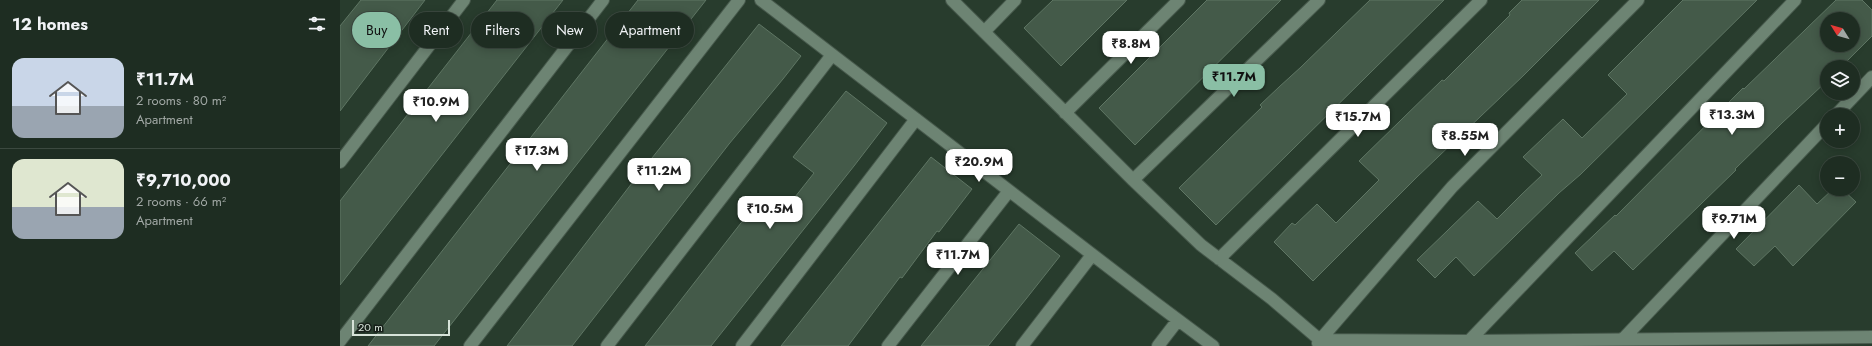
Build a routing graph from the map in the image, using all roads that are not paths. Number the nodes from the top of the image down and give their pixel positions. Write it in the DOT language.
graph roads {
  1 [pos="464,0"];
  2 [pos="603,0"];
  3 [pos="739,0"];
  4 [pos="761,0"];
  5 [pos="952,0"];
  6 [pos="1015,0"];
  7 [pos="1179,0"];
  8 [pos="1318,0"];
  9 [pos="1481,0"];
  10 [pos="1638,0"];
  11 [pos="1795,0"];
  12 [pos="984,32"];
  13 [pos="832,55"];
  14 [pos="1872,77"];
  15 [pos="1843,108"];
  16 [pos="1065,113"];
  17 [pos="916,119"];
  18 [pos="1820,131"];
  19 [pos="340,162"];
  20 [pos="1132,180"];
  21 [pos="1009,191"];
  22 [pos="1092,255"];
  23 [pos="1219,258"];
  24 [pos="1178,320"];
  25 [pos="1872,337"];
  26 [pos="1623,339"];
  27 [pos="340,341"];
  28 [pos="1723,342"];
  29 [pos="1318,343"];
  30 [pos="1469,344"];
  31 [pos="470,346"];
  32 [pos="608,346"];
  33 [pos="742,346"];
  34 [pos="888,346"];
  35 [pos="1022,346"];
  36 [pos="1158,346"];
  37 [pos="1213,346"];
  1 -- 19 [label="street"];
  2 -- 27 [label="street"];
  3 -- 31 [label="street"];
  4 -- 13 [label="street"];
  5 -- 12 [label="street"];
  6 -- 12 [label="street"];
  7 -- 16 [label="street"];
  8 -- 20 [label="street"];
  9 -- 23 [label="street"];
  10 -- 29 [label="street"];
  11 -- 30 [label="street"];
  12 -- 16 [label="street"];
  13 -- 17 [label="street"];
  13 -- 32 [label="street"];
  14 -- 15 [label="street"];
  16 -- 20 [label="street"];
  17 -- 21 [label="street"];
  17 -- 33 [label="street"];
  18 -- 26 [label="street"];
  20 -- 23 [label="street"];
  21 -- 22 [label="street"];
  21 -- 34 [label="street"];
  22 -- 24 [label="street"];
  22 -- 35 [label="street"];
  23 -- 29 [label="street"];
  24 -- 36 [label="street"];
  24 -- 37 [label="street"];
  25 -- 28 [label="street"];
  26 -- 28 [label="street"];
  26 -- 30 [label="street"];
  29 -- 30 [label="street"];
}
